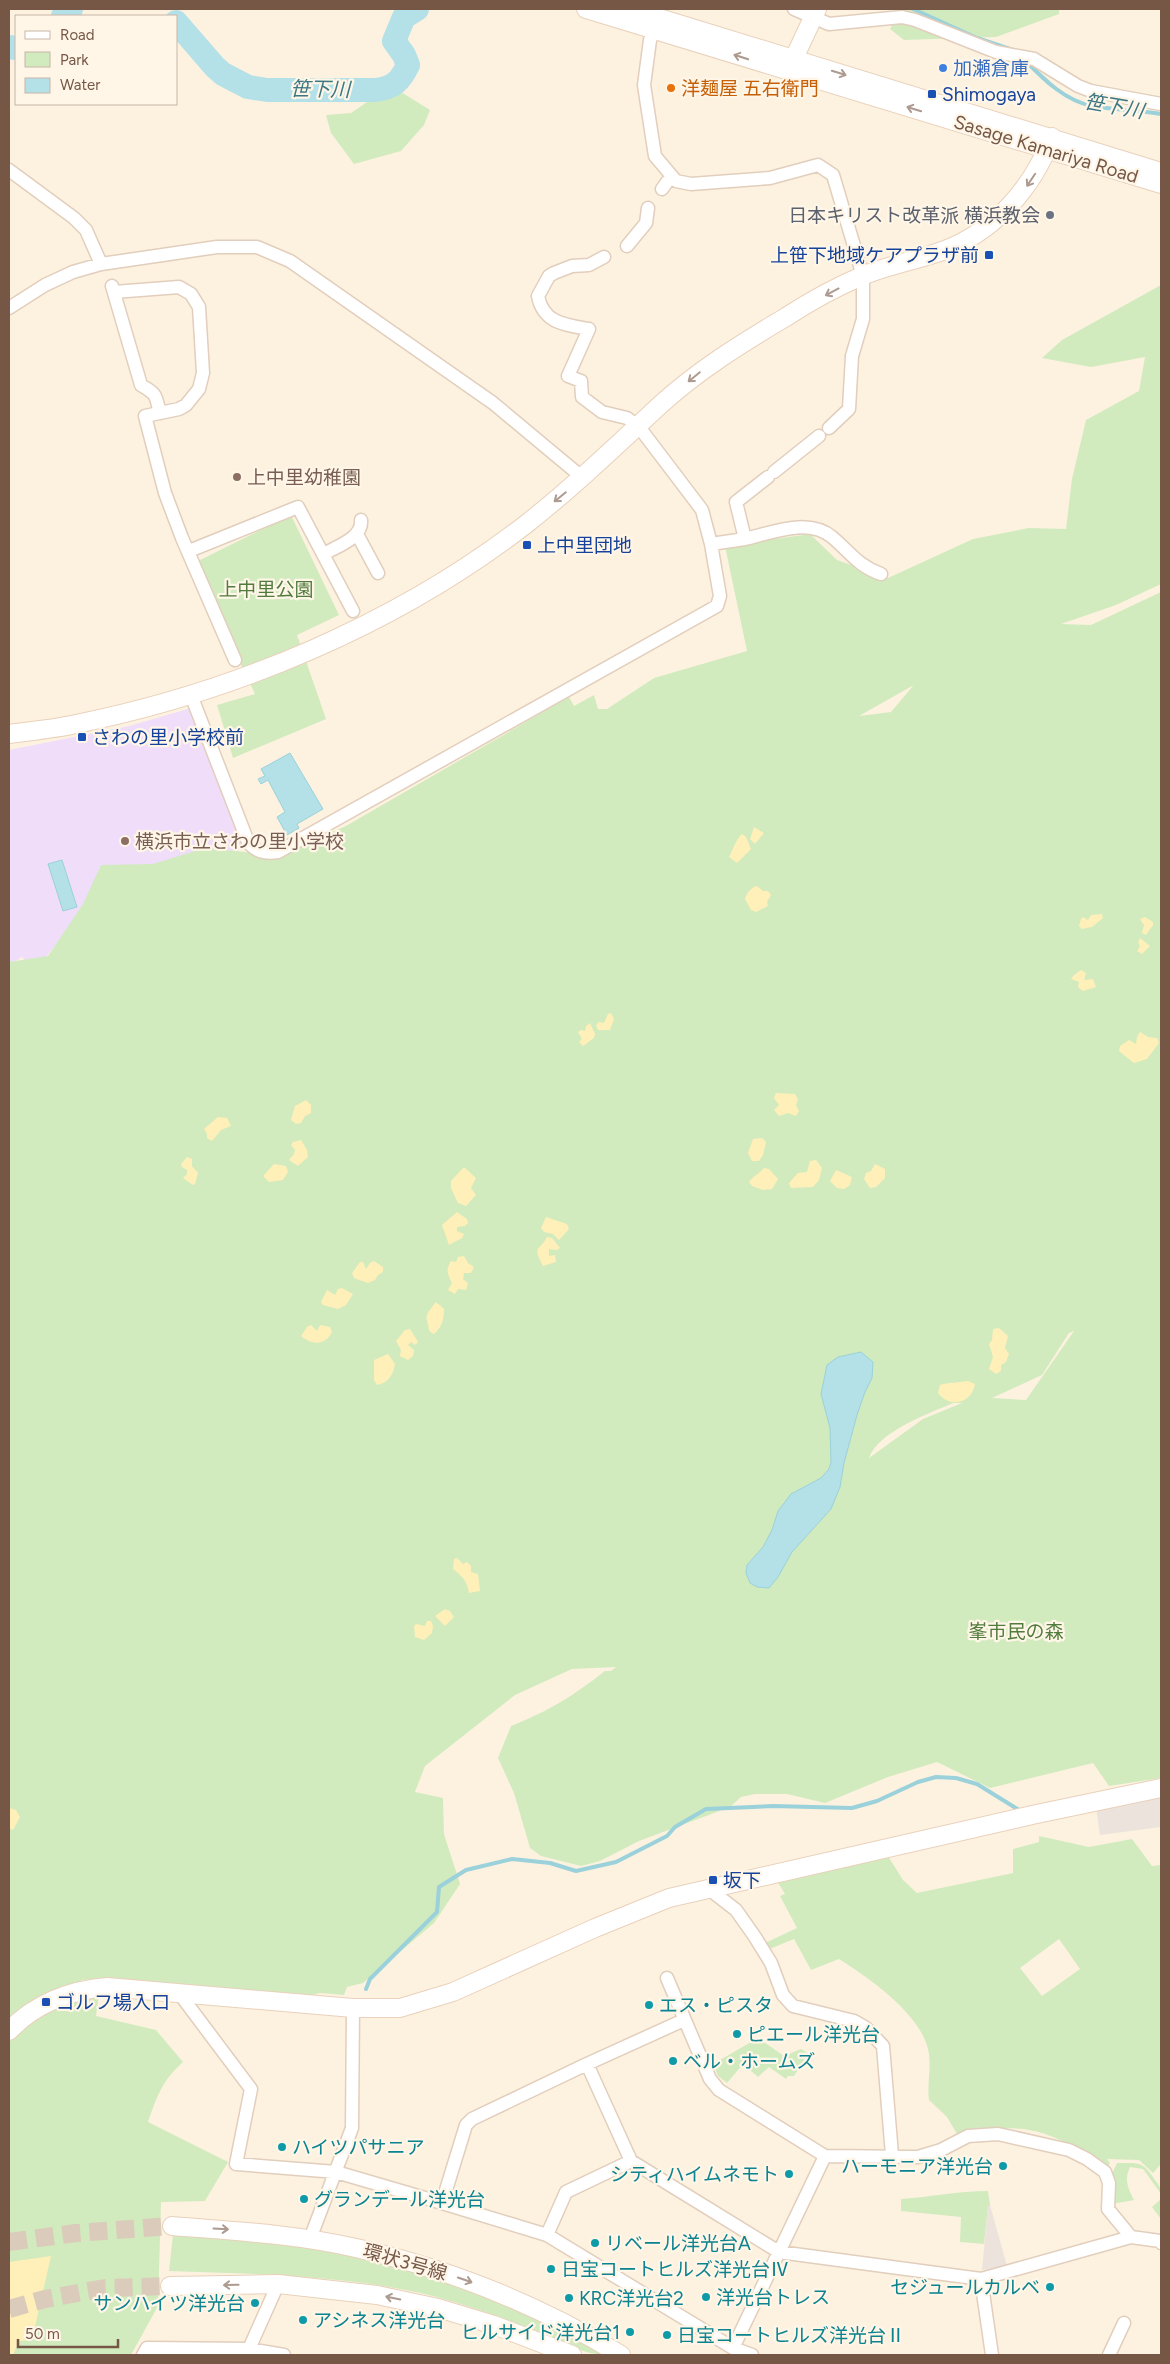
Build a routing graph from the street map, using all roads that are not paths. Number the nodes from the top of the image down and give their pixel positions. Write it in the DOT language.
graph roads {
  1 [pos="586,9"];
  2 [pos="630,9"];
  3 [pos="794,9"];
  4 [pos="814,13"];
  5 [pos="655,29"];
  6 [pos="790,65"];
  7 [pos="1161,104"];
  8 [pos="1050,143"];
  9 [pos="9,170"];
  10 [pos="1161,172"];
  11 [pos="1161,184"];
  12 [pos="648,208"];
  13 [pos="627,246"];
  14 [pos="604,257"];
  15 [pos="101,264"];
  16 [pos="863,276"];
  17 [pos="9,308"];
  18 [pos="160,413"];
  19 [pos="639,427"];
  20 [pos="583,478"];
  21 [pos="361,520"];
  22 [pos="357,534"];
  23 [pos="745,539"];
  24 [pos="712,544"];
  25 [pos="189,551"];
  26 [pos="324,554"];
  27 [pos="378,573"];
  28 [pos="881,574"];
  29 [pos="353,611"];
  30 [pos="235,660"];
  31 [pos="191,694"];
  32 [pos="9,734"];
  33 [pos="1161,1788"];
  34 [pos="710,1888"];
  35 [pos="667,1978"];
  36 [pos="179,1993"];
  37 [pos="353,2008"];
  38 [pos="684,2020"];
  39 [pos="9,2031"];
  40 [pos="587,2064"];
  41 [pos="892,2155"];
  42 [pos="825,2156"];
  43 [pos="631,2161"];
  44 [pos="336,2172"];
  45 [pos="442,2204"];
  46 [pos="172,2226"];
  47 [pos="547,2235"];
  48 [pos="1131,2237"];
  49 [pos="310,2239"];
  50 [pos="1161,2241"];
  51 [pos="779,2252"];
  52 [pos="981,2279"];
  53 [pos="278,2284"];
  54 [pos="170,2286"];
  55 [pos="1124,2323"];
  56 [pos="733,2348"];
  57 [pos="247,2352"];
  58 [pos="143,2355"];
  59 [pos="284,2355"];
  60 [pos="572,2355"];
  61 [pos="621,2355"];
  62 [pos="752,2355"];
  63 [pos="992,2355"];
  64 [pos="1109,2355"];
  1 -- 5 [label="street, Sasage Kamariya Road"];
  2 -- 6 [label="street, Sasage Kamariya Road"];
  3 -- 4 [label="street"];
  4 -- 6 [label="street"];
  4 -- 7 [label="street"];
  6 -- 5 [label="street, Sasage Kamariya Road, one-way"];
  5 -- 16 [label="street"];
  6 -- 8 [label="street, Sasage Kamariya Road"];
  8 -- 10 [label="street, Sasage Kamariya Road"];
  8 -- 11 [label="street, Sasage Kamariya Road"];
  8 -- 16 [label="street, one-way"];
  9 -- 15 [label="street"];
  12 -- 13 [label="street"];
  14 -- 19 [label="street"];
  15 -- 17 [label="street"];
  15 -- 20 [label="street"];
  16 -- 19 [label="street, one-way"];
  16 -- 23 [label="street"];
  18 -- 18 [label="street"];
  18 -- 25 [label="street"];
  19 -- 20 [label="street"];
  19 -- 24 [label="street"];
  20 -- 31 [label="street, one-way"];
  21 -- 22 [label="street"];
  22 -- 26 [label="street"];
  22 -- 27 [label="street"];
  23 -- 24 [label="street"];
  23 -- 28 [label="street"];
  24 -- 31 [label="street"];
  25 -- 26 [label="street"];
  25 -- 30 [label="street"];
  26 -- 29 [label="street"];
  31 -- 32 [label="street"];
  33 -- 34 [label="street"];
  34 -- 37 [label="street"];
  34 -- 41 [label="street"];
  35 -- 38 [label="street"];
  36 -- 37 [label="street"];
  36 -- 39 [label="street"];
  36 -- 44 [label="street"];
  37 -- 44 [label="street"];
  38 -- 40 [label="street"];
  38 -- 42 [label="street"];
  40 -- 43 [label="street"];
  40 -- 45 [label="street"];
  41 -- 42 [label="street"];
  41 -- 48 [label="street"];
  42 -- 51 [label="street"];
  43 -- 47 [label="street"];
  43 -- 51 [label="street"];
  44 -- 45 [label="street"];
  44 -- 49 [label="street"];
  45 -- 47 [label="street"];
  46 -- 49 [label="street, 環状3号線, one-way"];
  47 -- 56 [label="street"];
  48 -- 50 [label="street"];
  48 -- 52 [label="street"];
  49 -- 61 [label="street, 環状3号線, one-way"];
  51 -- 52 [label="street"];
  51 -- 56 [label="street"];
  52 -- 63 [label="street"];
  53 -- 54 [label="street, 環状3号線, one-way"];
  53 -- 57 [label="street"];
  60 -- 53 [label="street, 環状3号線, one-way"];
  55 -- 64 [label="street"];
  56 -- 62 [label="street"];
  57 -- 58 [label="street"];
  57 -- 59 [label="street"];
}
